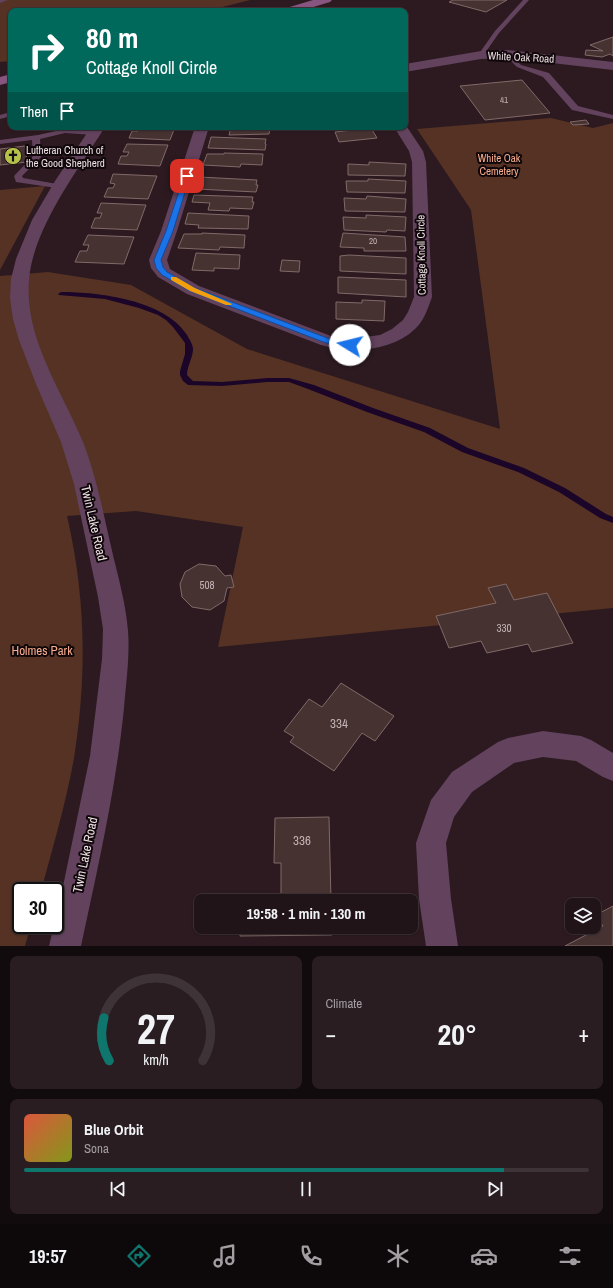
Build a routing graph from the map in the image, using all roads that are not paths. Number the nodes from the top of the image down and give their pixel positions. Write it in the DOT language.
graph roads {
  1 [pos="5,0"];
  2 [pos="326,0"];
  3 [pos="526,0"];
  4 [pos="0,1"];
  5 [pos="307,8"];
  6 [pos="507,54"];
  7 [pos="481,55"];
  8 [pos="613,66"];
  9 [pos="408,67"];
  10 [pos="613,117"];
  11 [pos="61,130"];
  12 [pos="96,130"];
  13 [pos="201,130"];
  14 [pos="403,130"];
  15 [pos="36,137"];
  16 [pos="0,142"];
  17 [pos="60,188"];
  18 [pos="613,768"];
  19 [pos="66,946"];
  20 [pos="442,946"];
  1 -- 4 [label="lane"];
  2 -- 5 [label="main road"];
  3 -- 7 [label="lane"];
  6 -- 7 [label="street, White Oak Road"];
  6 -- 8 [label="street, White Oak Road"];
  6 -- 10 [label="lane"];
  7 -- 9 [label="street, White Oak Road"];
  11 -- 15 [label="lane"];
  12 -- 17 [label="street, Twin Lake Road"];
  13 -- 14 [label="street, Cottage Knoll Circle"];
  15 -- 16 [label="lane"];
  15 -- 17 [label="lane"];
  17 -- 19 [label="street, Twin Lake Road"];
  18 -- 20 [label="street"];
}
